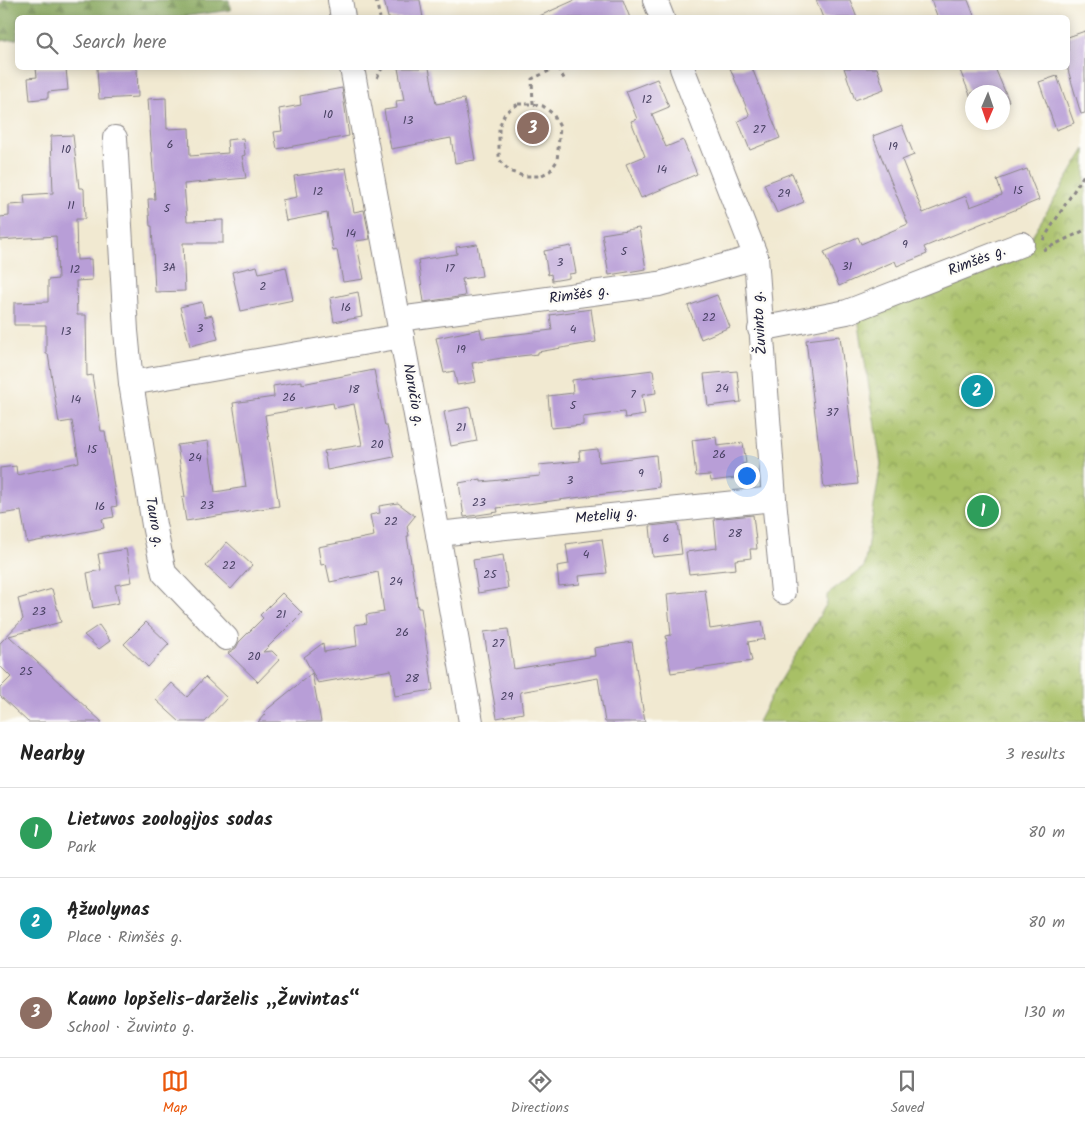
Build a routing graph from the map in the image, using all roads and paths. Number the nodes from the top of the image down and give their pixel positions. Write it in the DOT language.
graph roads {
  1 [pos="340,0"];
  2 [pos="376,0"];
  3 [pos="655,0"];
  4 [pos="342,15"];
  5 [pos="379,15"];
  6 [pos="661,15"];
  7 [pos="352,70"];
  8 [pos="552,70"];
  9 [pos="557,70"];
  10 [pos="683,70"];
  11 [pos="566,82"];
  12 [pos="533,104"];
  13 [pos="115,138"];
  14 [pos="1085,173"];
  15 [pos="1085,230"];
  16 [pos="1035,247"];
  17 [pos="756,257"];
  18 [pos="400,328"];
  19 [pos="760,329"];
  20 [pos="131,383"];
  21 [pos="774,499"];
  22 [pos="438,534"];
  23 [pos="783,592"];
  24 [pos="226,638"];
  25 [pos="471,722"];
  1 -- 4 [label="street"];
  2 -- 5 [label="path"];
  3 -- 6 [label="street"];
  7 -- 18 [label="street, Naručio g."];
  8 -- 12 [label="path"];
  9 -- 11 [label="path"];
  10 -- 17 [label="street, Žuvinto g."];
  12 -- 12 [label="path"];
  13 -- 20 [label="street, Tauro g."];
  14 -- 16 [label="path"];
  15 -- 16 [label="path"];
  16 -- 19 [label="street, Rimšės g."];
  17 -- 18 [label="street, Rimšės g."];
  17 -- 19 [label="street, Žuvinto g."];
  18 -- 20 [label="street"];
  18 -- 22 [label="street, Naručio g."];
  19 -- 21 [label="street, Žuvinto g."];
  20 -- 24 [label="street, Tauro g."];
  21 -- 22 [label="street, Metelių g."];
  21 -- 23 [label="street, Žuvinto g."];
  22 -- 25 [label="street, Naručio g."];
}
